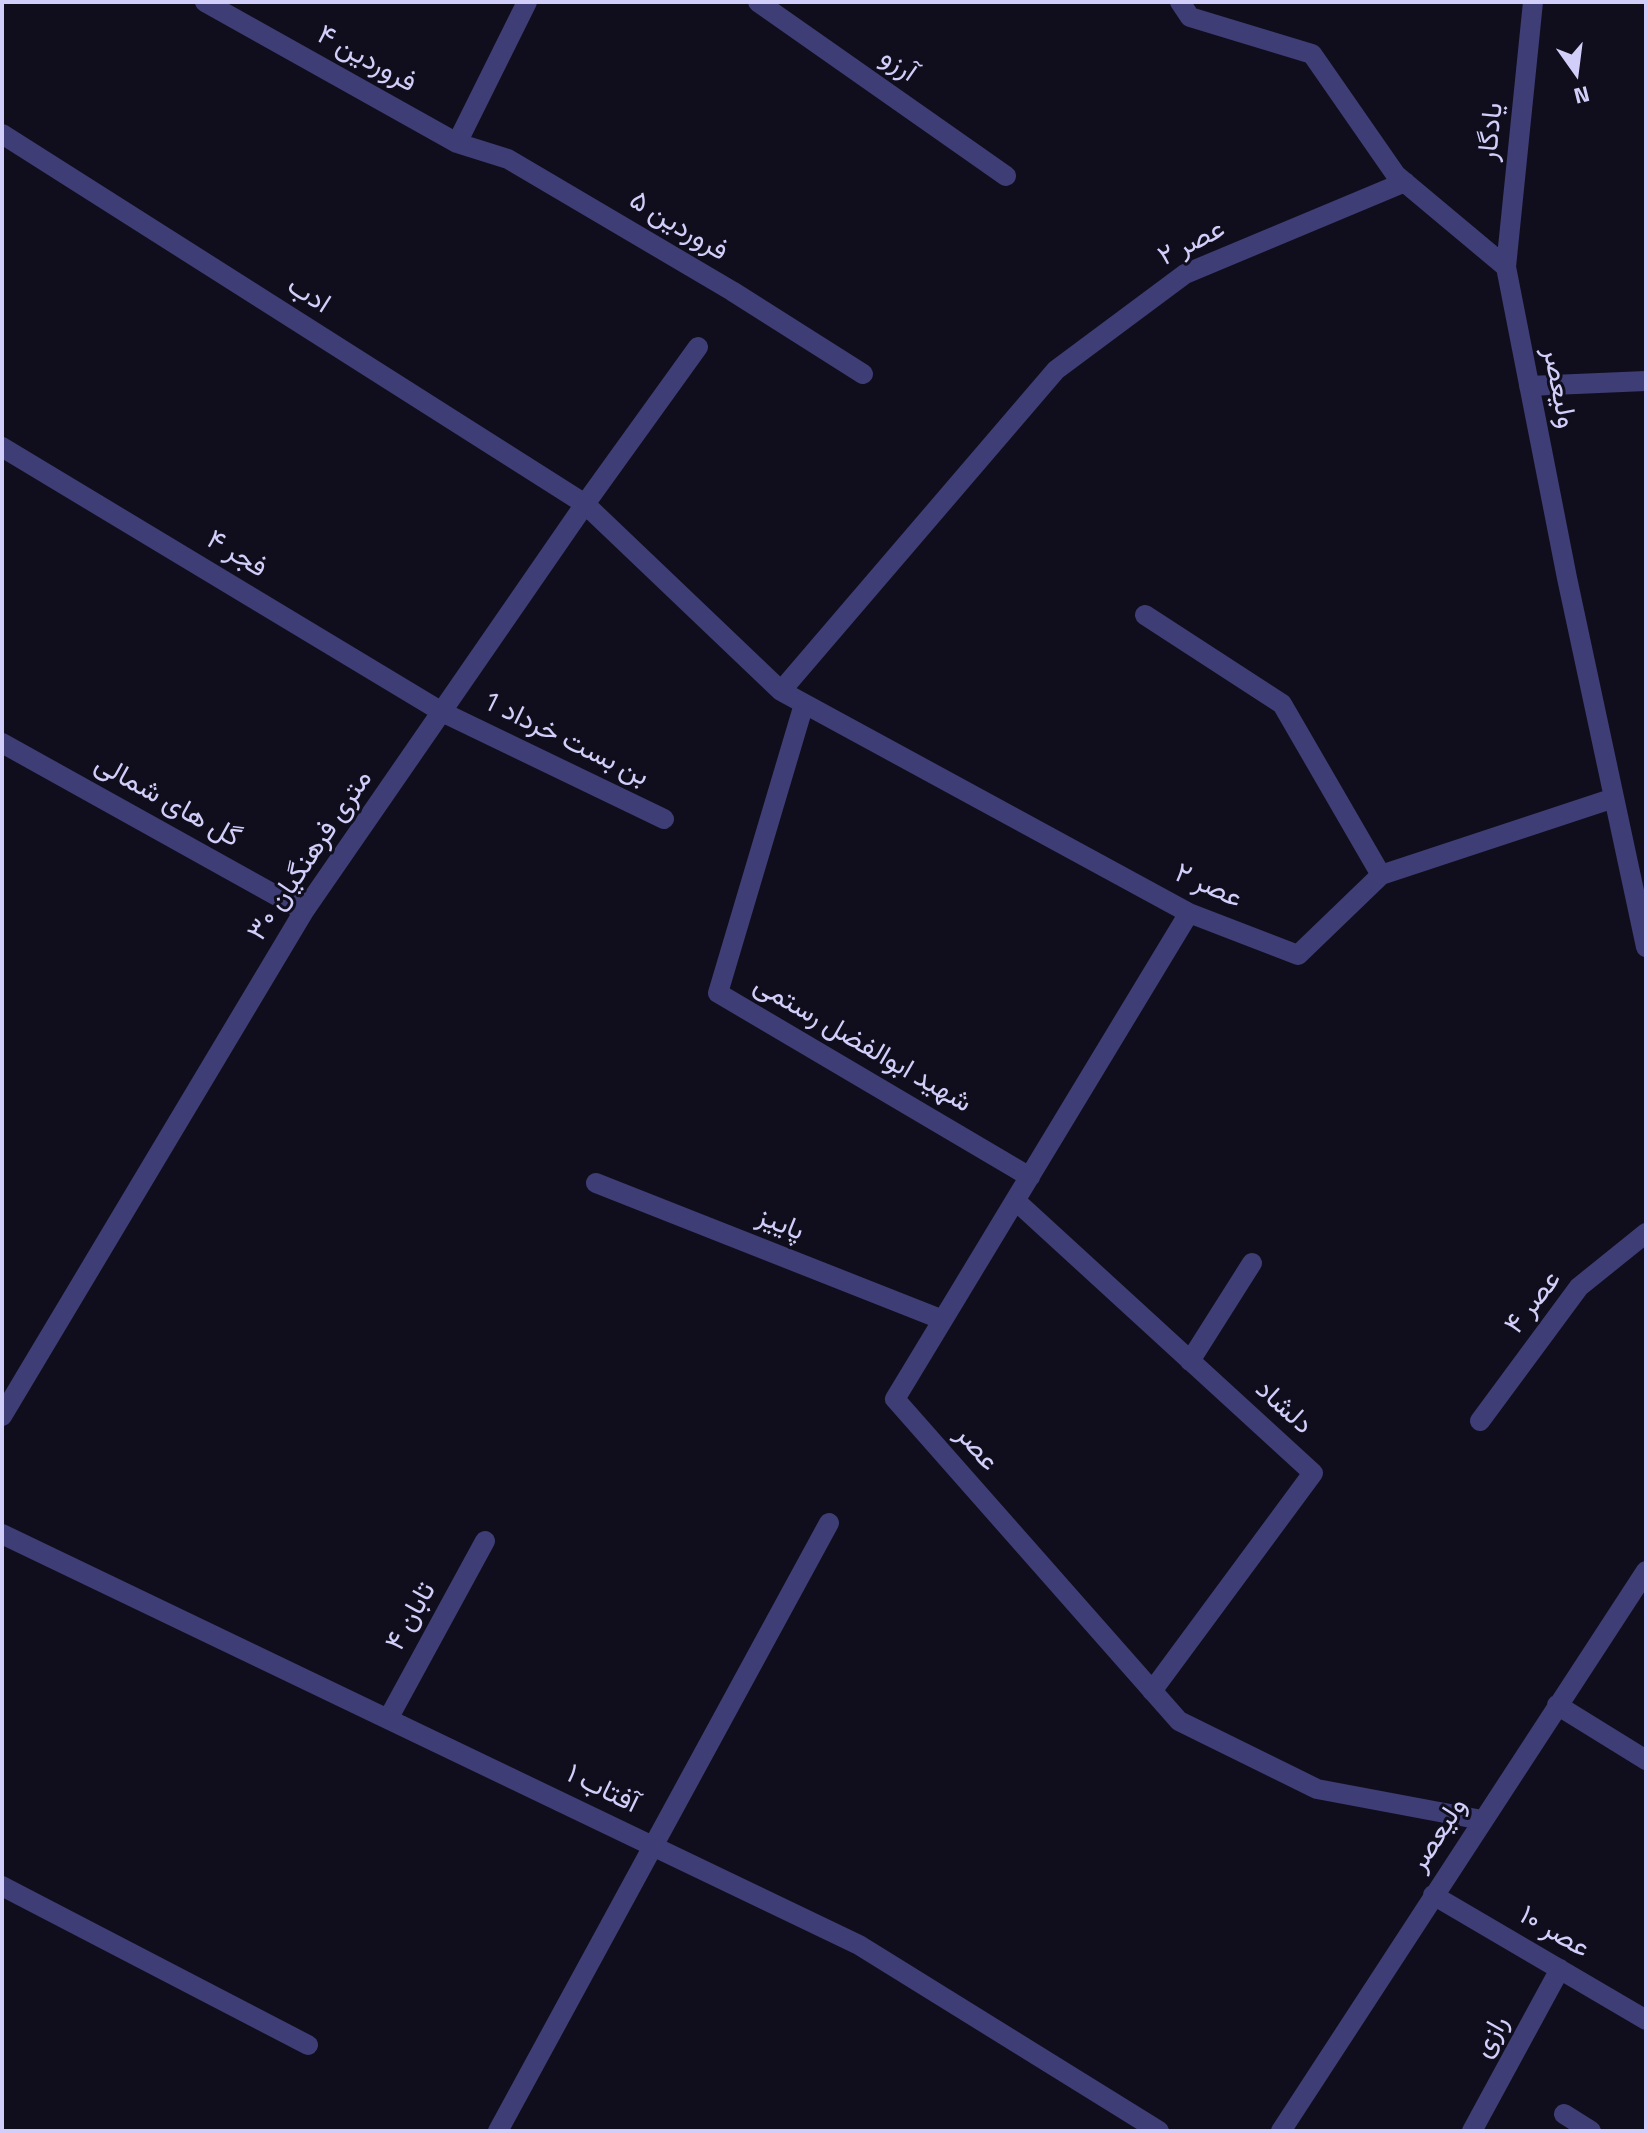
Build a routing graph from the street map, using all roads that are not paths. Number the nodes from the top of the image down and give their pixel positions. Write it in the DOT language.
graph roads {
  1 [pos="205,2"];
  2 [pos="527,2"];
  3 [pos="758,2"];
  4 [pos="1180,2"];
  5 [pos="1533,2"];
  6 [pos="2,134"];
  7 [pos="457,143"];
  8 [pos="1006,176"];
  9 [pos="1405,182"];
  10 [pos="1506,267"];
  11 [pos="698,347"];
  12 [pos="863,374"];
  13 [pos="1646,381"];
  14 [pos="1529,386"];
  15 [pos="2,447"];
  16 [pos="585,504"];
  17 [pos="1145,615"];
  18 [pos="781,691"];
  19 [pos="804,704"];
  20 [pos="442,712"];
  21 [pos="2,743"];
  22 [pos="1614,798"];
  23 [pos="664,819"];
  24 [pos="1381,875"];
  25 [pos="304,911"];
  26 [pos="1189,913"];
  27 [pos="1646,947"];
  28 [pos="1030,1177"];
  29 [pos="596,1183"];
  30 [pos="1016,1201"];
  31 [pos="1646,1233"];
  32 [pos="1252,1263"];
  33 [pos="943,1320"];
  34 [pos="1190,1361"];
  35 [pos="2,1416"];
  36 [pos="1480,1421"];
  37 [pos="829,1523"];
  38 [pos="2,1534"];
  39 [pos="485,1541"];
  40 [pos="1646,1571"];
  41 [pos="1152,1691"];
  42 [pos="1557,1705"];
  43 [pos="388,1719"];
  44 [pos="1646,1760"];
  45 [pos="1482,1820"];
  46 [pos="654,1847"];
  47 [pos="2,1886"];
  48 [pos="1433,1895"];
  49 [pos="1560,1969"];
  50 [pos="1646,2020"];
  51 [pos="308,2045"];
  52 [pos="1564,2114"];
  53 [pos="498,2131"];
  54 [pos="1159,2131"];
  55 [pos="1281,2131"];
  56 [pos="1472,2131"];
  57 [pos="1591,2131"];
  1 -- 7 [label="street, فروردین ۴"];
  2 -- 7 [label="street"];
  3 -- 8 [label="street, آرزو"];
  4 -- 9 [label="street"];
  5 -- 10 [label="street, یادگار"];
  6 -- 16 [label="street, ادب"];
  7 -- 12 [label="street, فروردین ۵"];
  9 -- 10 [label="street"];
  9 -- 18 [label="street, عصر ۲"];
  10 -- 14 [label="street, ولیعصر"];
  11 -- 16 [label="street, ۳۰ متری فرهنگیان"];
  13 -- 14 [label="street"];
  14 -- 22 [label="street, ولیعصر"];
  15 -- 20 [label="street, فجر ۴"];
  16 -- 18 [label="street, عصر ۲"];
  16 -- 20 [label="street, ۳۰ متری فرهنگیان"];
  17 -- 24 [label="street"];
  18 -- 19 [label="street, عصر ۲"];
  19 -- 26 [label="street, عصر ۲"];
  19 -- 28 [label="street, شهید ابوالفضل رستمی"];
  20 -- 23 [label="street, بن بست خرداد 1"];
  20 -- 25 [label="street, ۳۰ متری فرهنگیان"];
  21 -- 25 [label="street, گل های شمالی"];
  22 -- 24 [label="street, عصر ۲"];
  22 -- 27 [label="street, ولیعصر"];
  24 -- 26 [label="street, عصر ۲"];
  25 -- 35 [label="street, ۳۰ متری فرهنگیان"];
  26 -- 28 [label="street, عصر"];
  28 -- 30 [label="street, عصر"];
  29 -- 33 [label="street, پاییز"];
  30 -- 33 [label="street, عصر"];
  30 -- 34 [label="street, دلشاد"];
  31 -- 36 [label="street, عصر ۴"];
  32 -- 34 [label="street"];
  33 -- 41 [label="street, عصر"];
  34 -- 41 [label="street, دلشاد"];
  37 -- 46 [label="street"];
  38 -- 43 [label="street, آفتاب ۱"];
  39 -- 43 [label="street, تابان ۴"];
  40 -- 42 [label="street, ولیعصر"];
  41 -- 45 [label="street, عصر"];
  42 -- 44 [label="street"];
  42 -- 45 [label="street, ولیعصر"];
  43 -- 46 [label="street, آفتاب ۱"];
  45 -- 48 [label="street, ولیعصر"];
  46 -- 53 [label="street"];
  46 -- 54 [label="street, آفتاب ۱"];
  47 -- 51 [label="street"];
  48 -- 49 [label="street, عصر ۱۰"];
  48 -- 55 [label="street, ولیعصر"];
  49 -- 50 [label="street, عصر ۱۰"];
  49 -- 56 [label="street, رازی"];
  52 -- 57 [label="street"];
}
